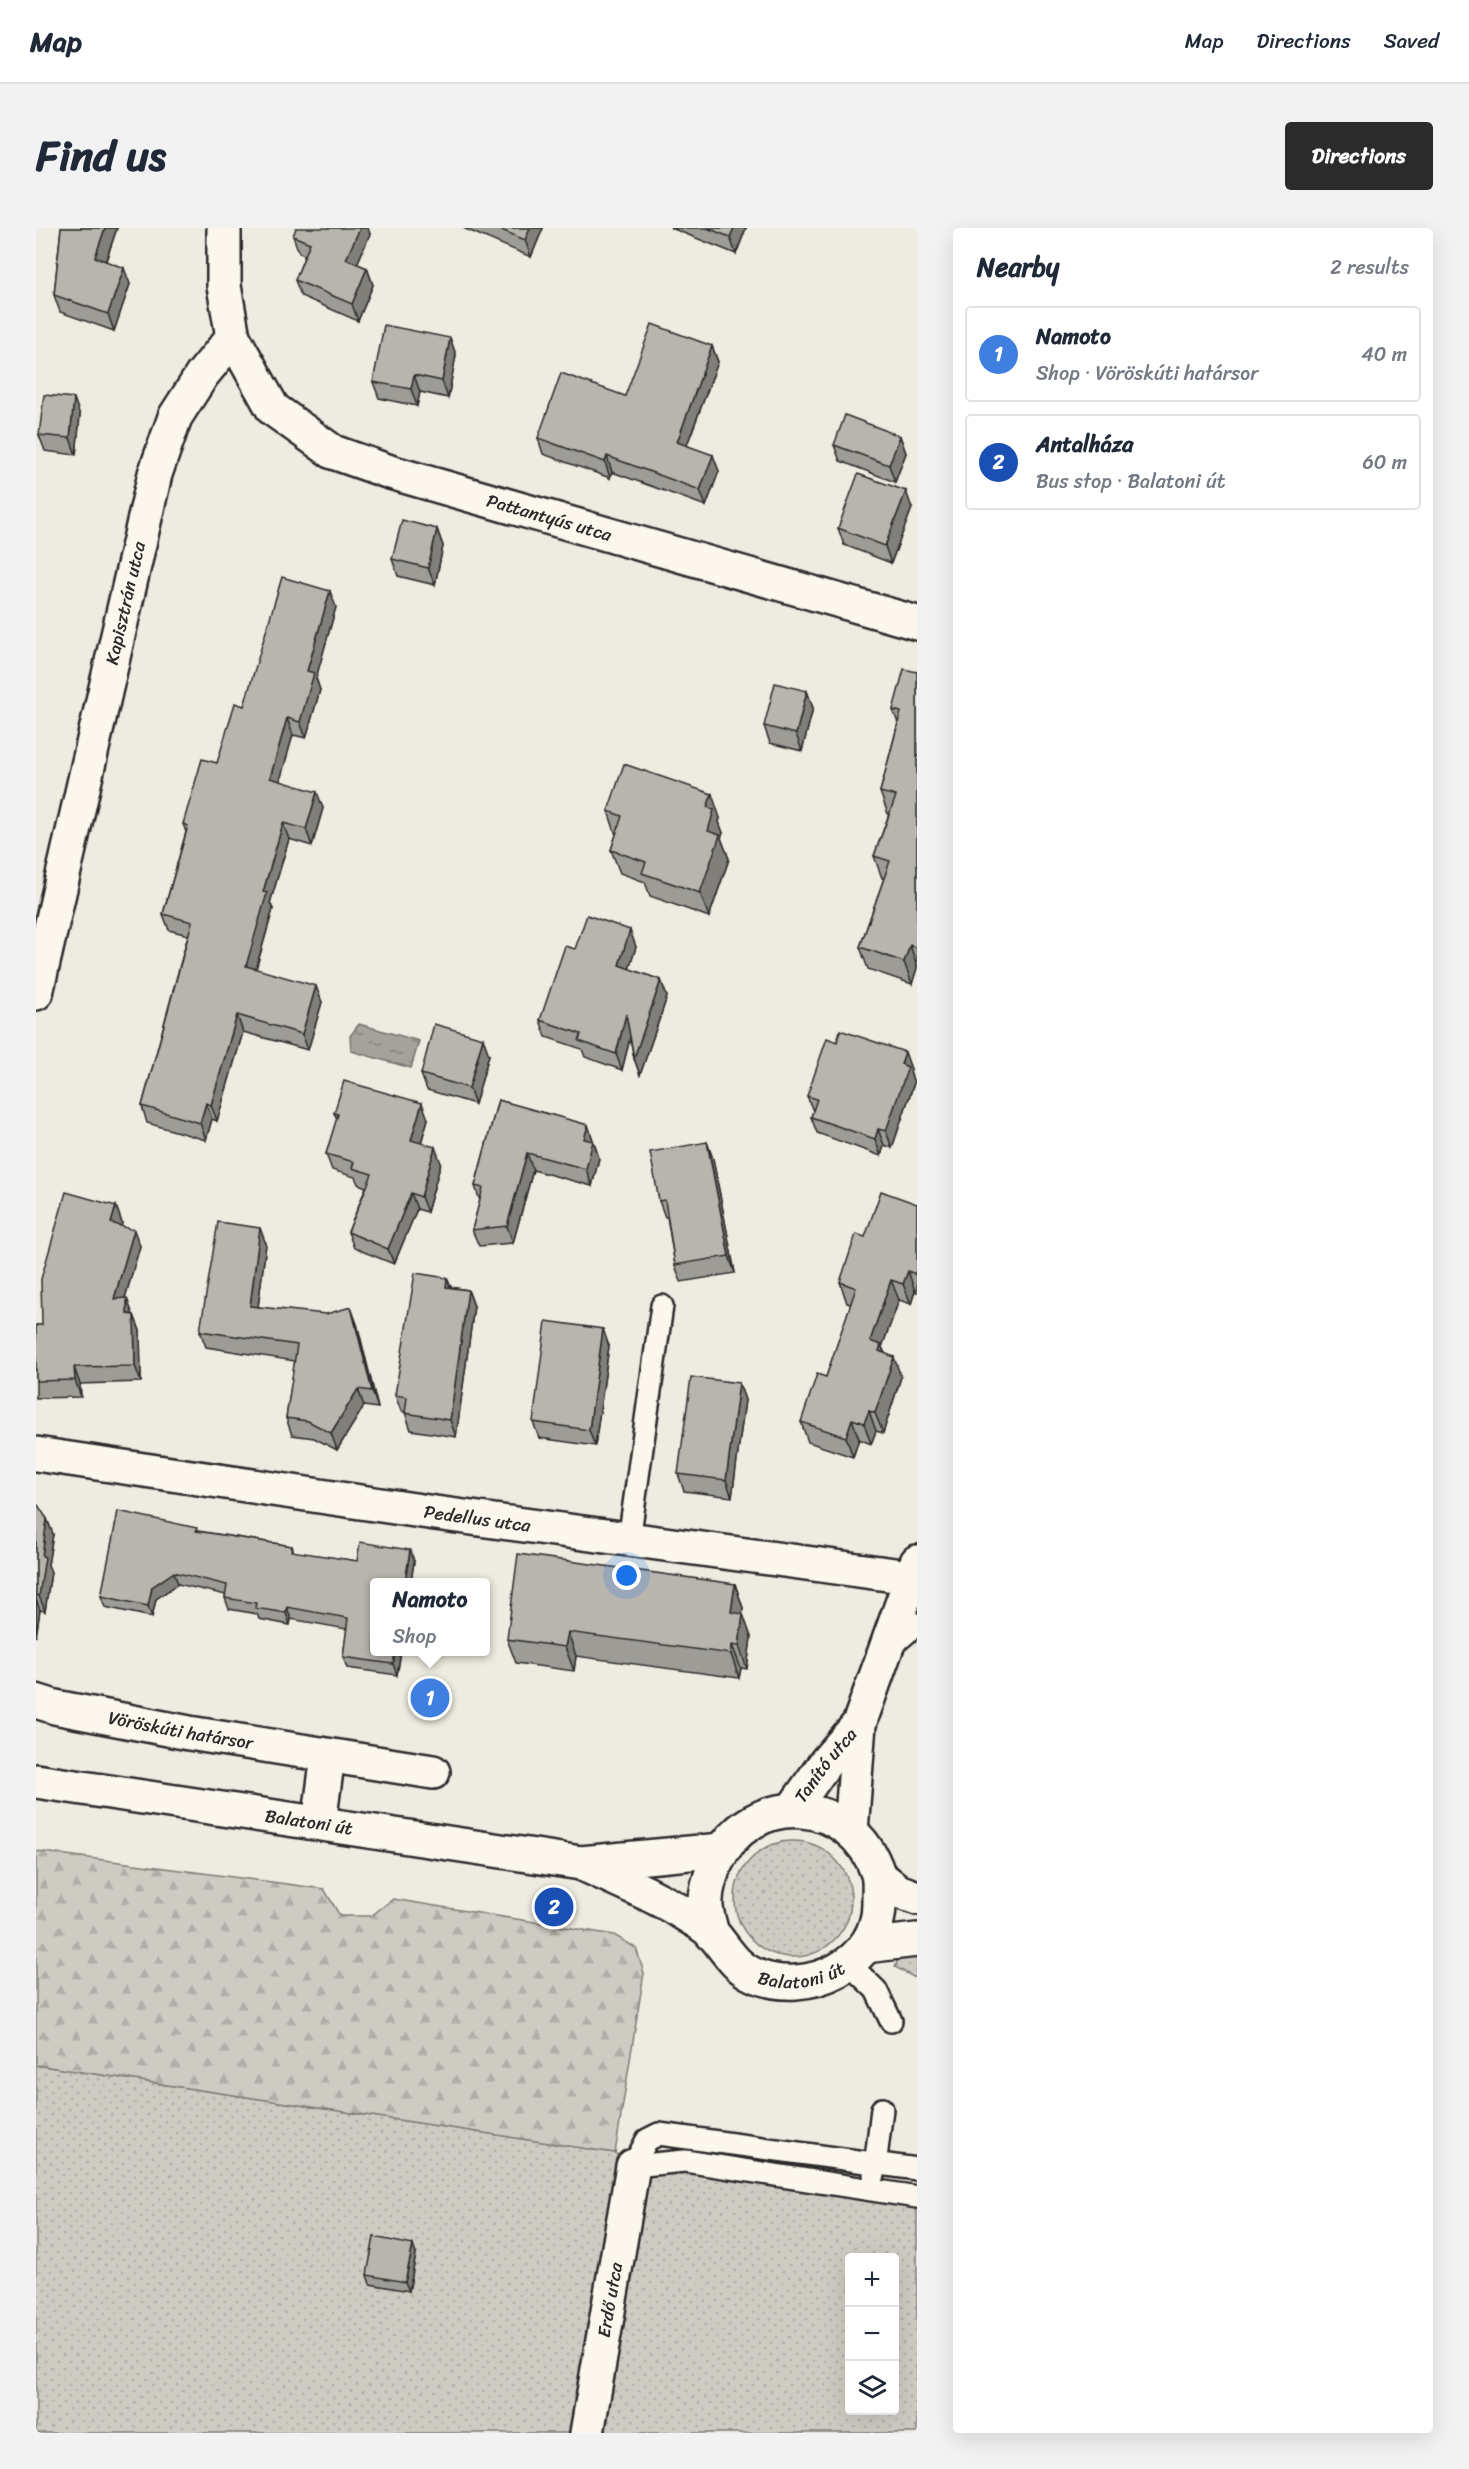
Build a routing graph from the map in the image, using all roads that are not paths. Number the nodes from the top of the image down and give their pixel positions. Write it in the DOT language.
graph roads {
  1 [pos="224,228"];
  2 [pos="233,337"];
  3 [pos="917,623"];
  4 [pos="36,993"];
  5 [pos="662,1306"];
  6 [pos="36,1454"];
  7 [pos="628,1540"];
  8 [pos="915,1572"];
  9 [pos="917,1624"];
  10 [pos="884,1652"];
  11 [pos="36,1701"];
  12 [pos="859,1724"];
  13 [pos="328,1756"];
  14 [pos="433,1772"];
  15 [pos="36,1781"];
  16 [pos="792,1810"];
  17 [pos="319,1823"];
  18 [pos="851,1831"];
  19 [pos="722,1851"];
  20 [pos="581,1863"];
  21 [pos="879,1876"];
  22 [pos="917,1898"];
  23 [pos="712,1934"];
  24 [pos="917,1940"];
  25 [pos="857,1955"];
  26 [pos="891,2021"];
  27 [pos="882,2109"];
  28 [pos="875,2163"];
  29 [pos="633,2166"];
  30 [pos="917,2169"];
  31 [pos="872,2190"];
  32 [pos="917,2197"];
  33 [pos="587,2433"];
  1 -- 2 [label="street"];
  2 -- 3 [label="street, Pattantyús utca"];
  2 -- 4 [label="street, Kapisztrán utca"];
  5 -- 7 [label="lane"];
  6 -- 7 [label="street, Pedellus utca"];
  7 -- 8 [label="street, Pedellus utca"];
  8 -- 10 [label="street, Tanító utca"];
  9 -- 10 [label="lane"];
  10 -- 12 [label="street, Tanító utca"];
  11 -- 13 [label="street, Vöröskúti határsor"];
  12 -- 16 [label="street, Tanító utca"];
  12 -- 18 [label="street, Tanító utca"];
  13 -- 14 [label="street, Vöröskúti határsor"];
  13 -- 17 [label="street"];
  15 -- 17 [label="street, Balatoni út"];
  16 -- 18 [label="street, Balatoni út"];
  16 -- 19 [label="street, Balatoni út"];
  17 -- 20 [label="street, Balatoni út"];
  18 -- 21 [label="street, Balatoni út"];
  19 -- 20 [label="street, Balatoni út"];
  19 -- 23 [label="street, Balatoni út"];
  20 -- 23 [label="street, Balatoni út"];
  21 -- 22 [label="street, Balatoni út"];
  21 -- 25 [label="street, Balatoni út"];
  23 -- 25 [label="street, Balatoni út"];
  24 -- 25 [label="street, Balatoni út"];
  25 -- 26 [label="lane"];
  27 -- 28 [label="lane"];
  28 -- 29 [label="lane"];
  28 -- 30 [label="lane"];
  28 -- 31 [label="lane"];
  29 -- 31 [label="lane"];
  29 -- 33 [label="street, Erdő utca"];
  31 -- 32 [label="lane"];
}
